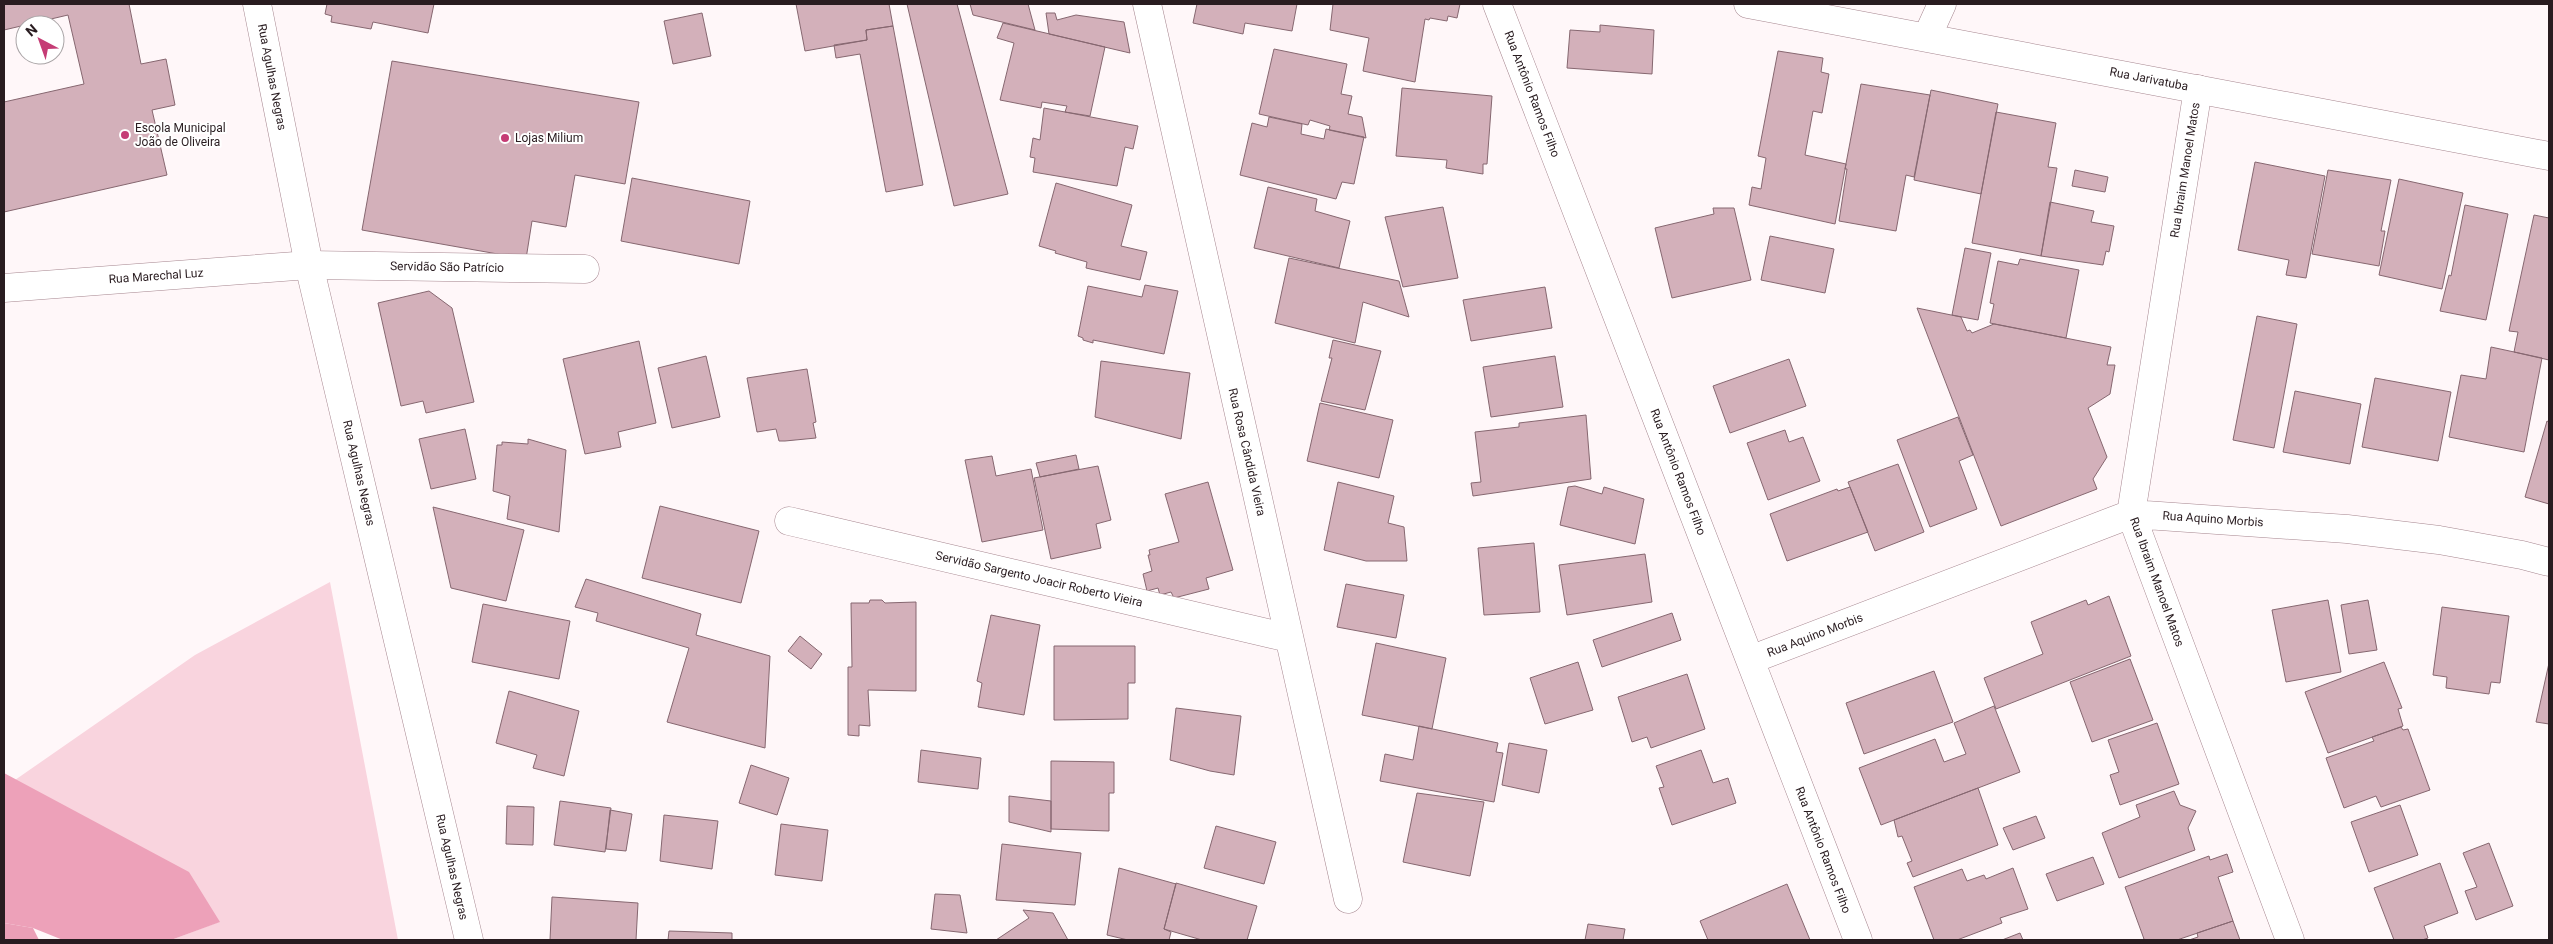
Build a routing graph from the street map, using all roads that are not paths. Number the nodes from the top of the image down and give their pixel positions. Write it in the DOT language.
graph roads {
  1 [pos="257,4"];
  2 [pos="1147,4"];
  3 [pos="1497,4"];
  4 [pos="1748,4"];
  5 [pos="1942,4"];
  6 [pos="1927,38"];
  7 [pos="2198,89"];
  8 [pos="2549,156"];
  9 [pos="309,265"];
  10 [pos="585,269"];
  11 [pos="4,288"];
  12 [pos="2131,514"];
  13 [pos="789,521"];
  14 [pos="2549,562"];
  15 [pos="1289,638"];
  16 [pos="1750,660"];
  17 [pos="1348,899"];
  18 [pos="469,940"];
  19 [pos="1858,940"];
  20 [pos="2290,940"];
  1 -- 9 [label="street, Rua Agulhas Negras"];
  2 -- 15 [label="street, Rua Rosa Cândida Vieira"];
  3 -- 16 [label="street, Rua Antônio Ramos Filho"];
  4 -- 6 [label="street, Rua Jarivatuba"];
  5 -- 6 [label="street"];
  6 -- 7 [label="street, Rua Jarivatuba"];
  7 -- 8 [label="street, Rua Jarivatuba"];
  7 -- 12 [label="street, Rua Ibraim Manoel Matos"];
  9 -- 10 [label="street, Servidão São Patrício"];
  9 -- 11 [label="street, Rua Marechal Luz"];
  9 -- 18 [label="street, Rua Agulhas Negras"];
  12 -- 14 [label="street, Rua Aquino Morbis"];
  12 -- 16 [label="street, Rua Aquino Morbis"];
  12 -- 20 [label="street, Rua Ibraim Manoel Matos"];
  13 -- 15 [label="street, Servidão Sargento Joacir Roberto Vieira"];
  15 -- 17 [label="street, Rua Rosa Cândida Vieira"];
  16 -- 19 [label="street, Rua Antônio Ramos Filho"];
}
